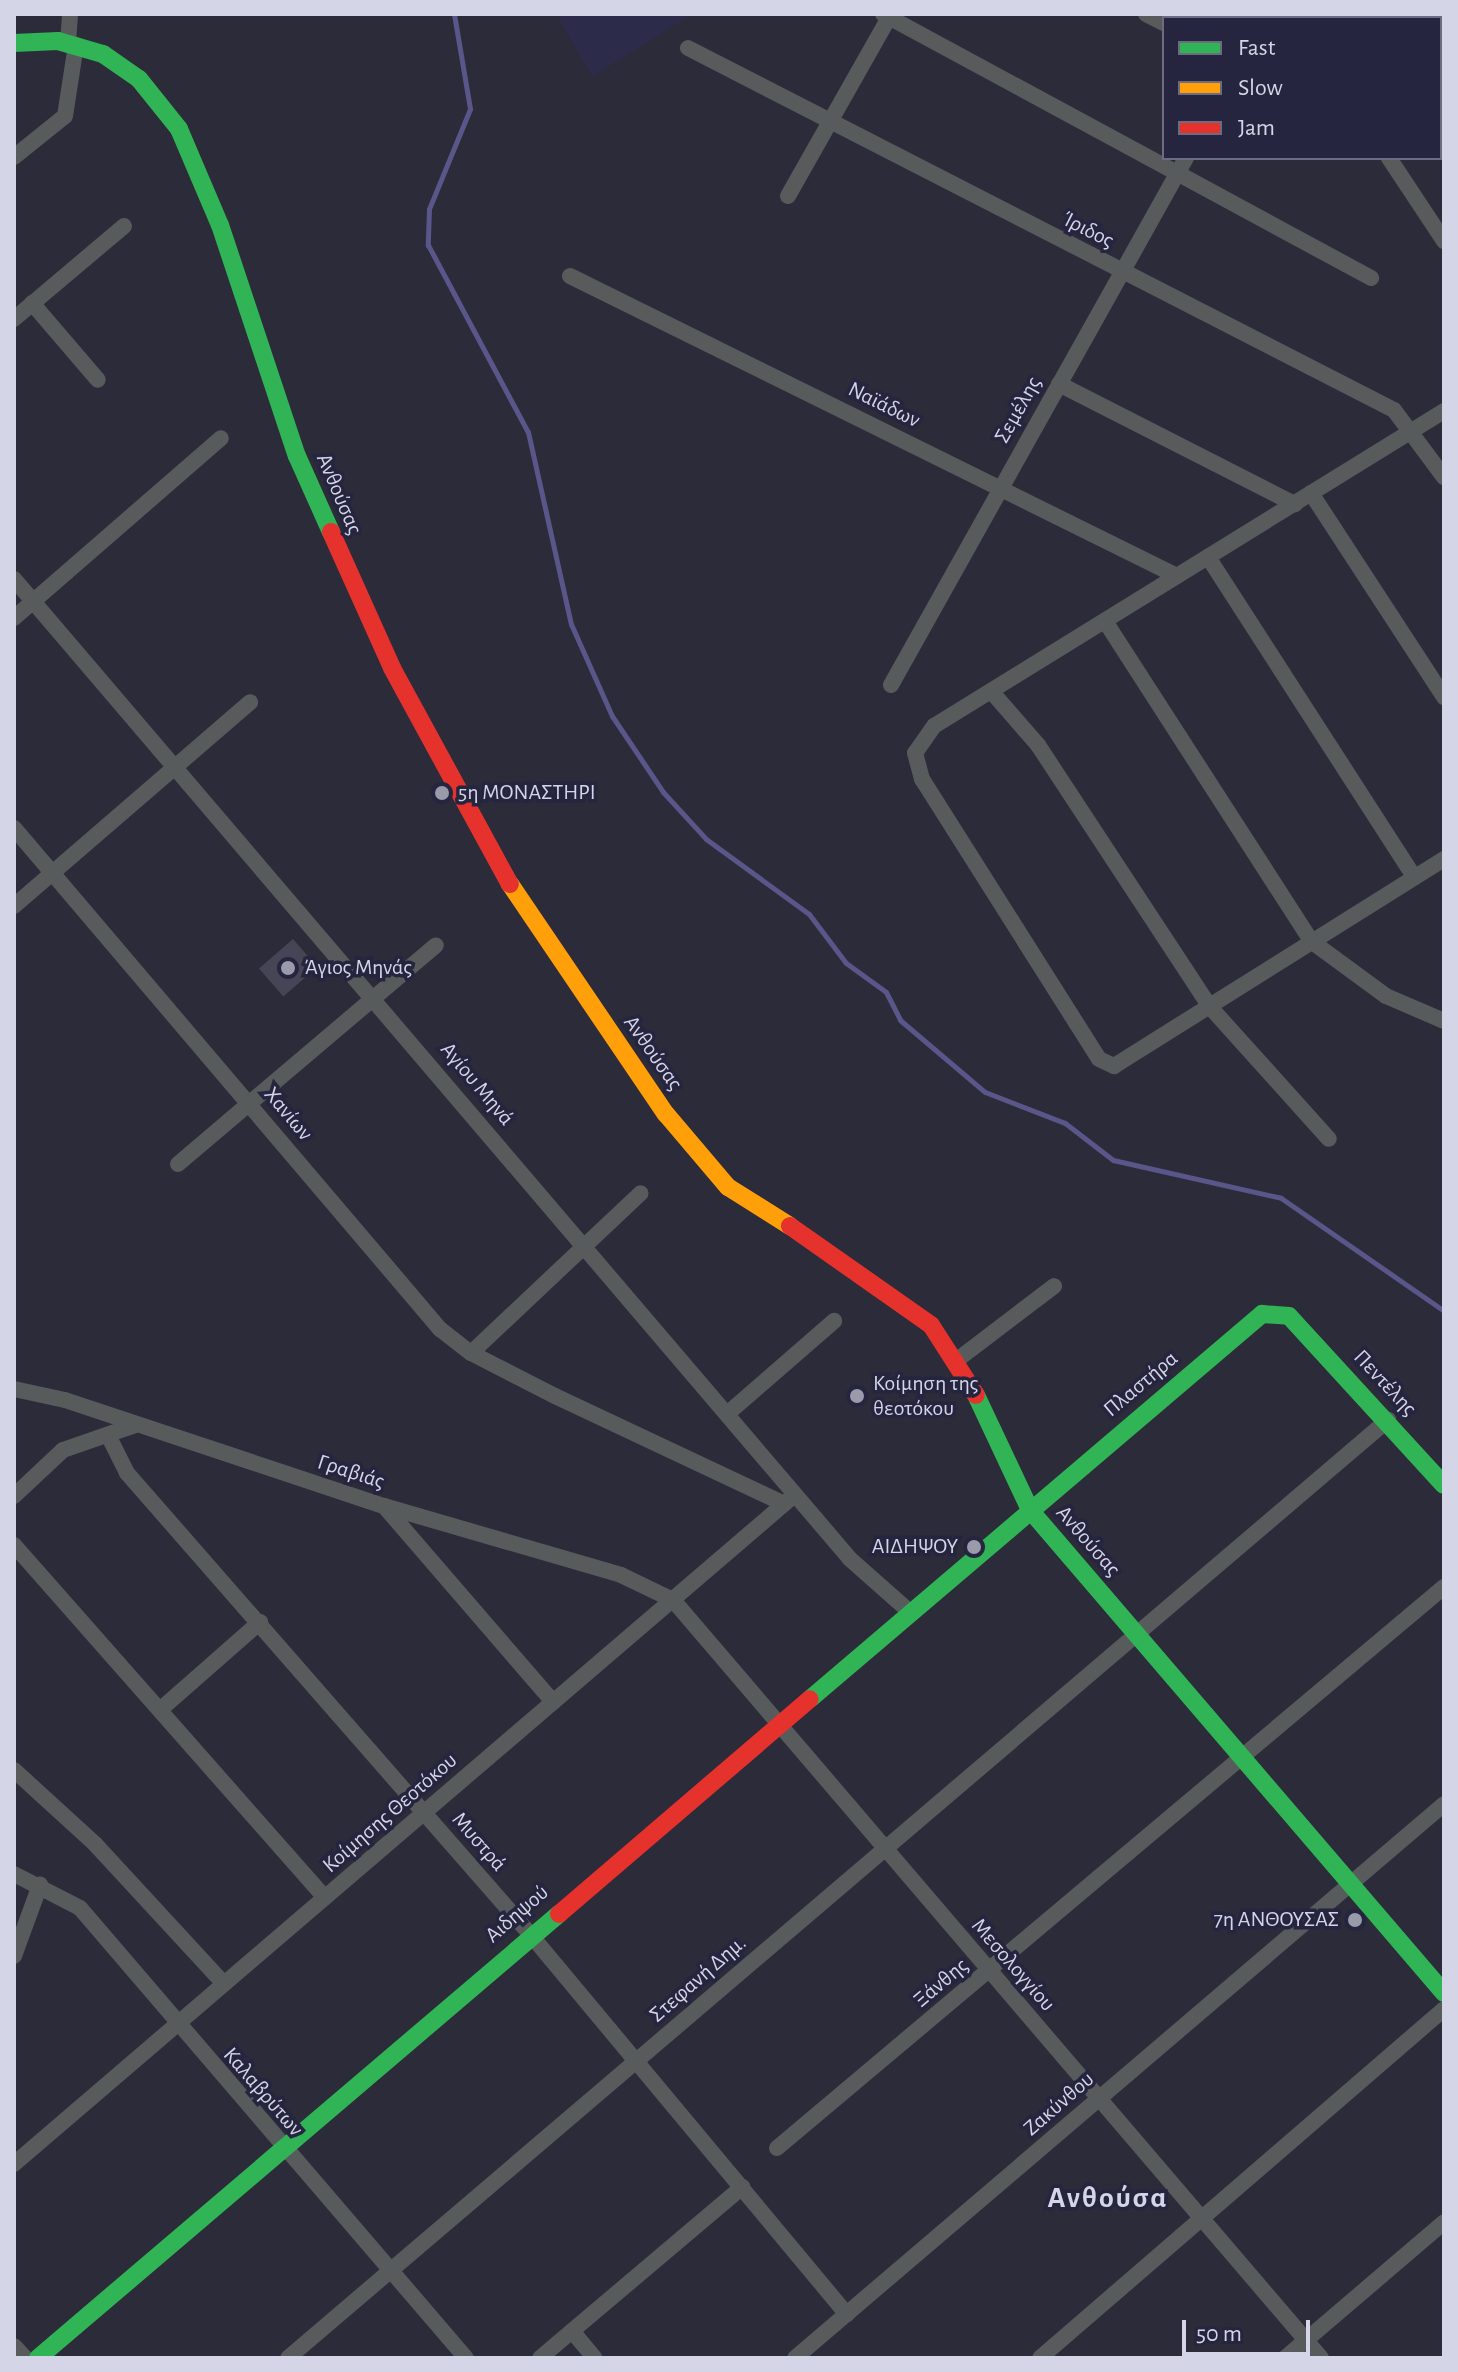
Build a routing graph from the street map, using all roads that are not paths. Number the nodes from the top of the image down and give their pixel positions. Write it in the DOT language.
graph roads {
  1 [pos="70,14"];
  2 [pos="888,15"];
  3 [pos="14,43"];
  4 [pos="72,44"];
  5 [pos="688,48"];
  6 [pos="830,121"];
  7 [pos="1162,154"];
  8 [pos="14,157"];
  9 [pos="1390,160"];
  10 [pos="1182,164"];
  11 [pos="788,196"];
  12 [pos="124,226"];
  13 [pos="1444,241"];
  14 [pos="1121,272"];
  15 [pos="570,276"];
  16 [pos="1371,278"];
  17 [pos="32,303"];
  18 [pos="14,319"];
  19 [pos="98,380"];
  20 [pos="1059,384"];
  21 [pos="1444,411"];
  22 [pos="1413,430"];
  23 [pos="221,438"];
  24 [pos="1444,477"];
  25 [pos="1001,486"];
  26 [pos="1311,493"];
  27 [pos="1295,504"];
  28 [pos="1208,557"];
  29 [pos="1177,576"];
  30 [pos="14,579"];
  31 [pos="33,602"];
  32 [pos="14,618"];
  33 [pos="1105,621"];
  34 [pos="891,685"];
  35 [pos="991,691"];
  36 [pos="1444,697"];
  37 [pos="250,702"];
  38 [pos="176,766"];
  39 [pos="14,828"];
  40 [pos="1444,859"];
  41 [pos="52,874"];
  42 [pos="1414,877"];
  43 [pos="14,906"];
  44 [pos="1311,941"];
  45 [pos="436,945"];
  46 [pos="374,996"];
  47 [pos="1211,1008"];
  48 [pos="1444,1021"];
  49 [pos="250,1103"];
  50 [pos="1329,1139"];
  51 [pos="178,1164"];
  52 [pos="641,1193"];
  53 [pos="585,1245"];
  54 [pos="1054,1286"];
  55 [pos="1289,1316"];
  56 [pos="834,1321"];
  57 [pos="471,1353"];
  58 [pos="957,1360"];
  59 [pos="14,1389"];
  60 [pos="727,1414"];
  61 [pos="1388,1420"];
  62 [pos="135,1425"];
  63 [pos="109,1437"];
  64 [pos="1444,1485"];
  65 [pos="14,1496"];
  66 [pos="790,1500"];
  67 [pos="384,1506"];
  68 [pos="1030,1510"];
  69 [pos="14,1545"];
  70 [pos="1444,1587"];
  71 [pos="673,1600"];
  72 [pos="910,1612"];
  73 [pos="260,1622"];
  74 [pos="1136,1634"];
  75 [pos="553,1702"];
  76 [pos="161,1709"];
  77 [pos="779,1724"];
  78 [pos="1242,1757"];
  79 [pos="14,1770"];
  80 [pos="1444,1804"];
  81 [pos="424,1812"];
  82 [pos="885,1849"];
  83 [pos="14,1874"];
  84 [pos="1350,1884"];
  85 [pos="40,1885"];
  86 [pos="325,1898"];
  87 [pos="530,1934"];
  88 [pos="14,1956"];
  89 [pos="990,1971"];
  90 [pos="224,1984"];
  91 [pos="1444,1993"];
  92 [pos="1444,2009"];
  93 [pos="176,2025"];
  94 [pos="637,2061"];
  95 [pos="1099,2099"];
  96 [pos="14,2142"];
  97 [pos="777,2148"];
  98 [pos="284,2149"];
  99 [pos="30,2150"];
  100 [pos="14,2164"];
  101 [pos="742,2187"];
  102 [pos="1200,2216"];
  103 [pos="1444,2222"];
  104 [pos="390,2271"];
  105 [pos="847,2314"];
  106 [pos="572,2331"];
  107 [pos="1306,2340"];
  108 [pos="14,2346"];
  109 [pos="25,2358"];
  110 [pos="38,2358"];
  111 [pos="288,2358"];
  112 [pos="466,2358"];
  113 [pos="540,2358"];
  114 [pos="595,2358"];
  115 [pos="795,2358"];
  116 [pos="1040,2358"];
  117 [pos="1285,2358"];
  118 [pos="1321,2358"];
  1 -- 4 [label="street"];
  2 -- 6 [label="street"];
  2 -- 7 [label="street"];
  3 -- 4 [label="street, Ανθούσας"];
  4 -- 8 [label="street"];
  4 -- 58 [label="street, Ανθούσας"];
  5 -- 6 [label="street, Ίριδος"];
  6 -- 11 [label="street"];
  6 -- 14 [label="street, Ίριδος"];
  9 -- 13 [label="street"];
  10 -- 14 [label="street, Σεμέλης"];
  10 -- 16 [label="street"];
  12 -- 17 [label="street"];
  14 -- 20 [label="street, Σεμέλης"];
  14 -- 22 [label="street, Ίριδος"];
  15 -- 25 [label="street, Ναϊάδων"];
  17 -- 18 [label="street"];
  17 -- 19 [label="street"];
  20 -- 25 [label="street, Σεμέλης"];
  20 -- 27 [label="street"];
  21 -- 22 [label="street"];
  22 -- 24 [label="street, Ίριδος"];
  22 -- 26 [label="street"];
  23 -- 31 [label="street"];
  25 -- 29 [label="street, Ναϊάδων"];
  25 -- 34 [label="street, Σεμέλης"];
  26 -- 27 [label="street"];
  26 -- 36 [label="street"];
  27 -- 28 [label="street"];
  28 -- 29 [label="street"];
  28 -- 42 [label="street"];
  29 -- 33 [label="street"];
  30 -- 31 [label="street, Αγίου Μηνά"];
  31 -- 32 [label="street"];
  31 -- 38 [label="street, Αγίου Μηνά"];
  33 -- 35 [label="street"];
  33 -- 44 [label="street"];
  35 -- 47 [label="street"];
  35 -- 47 [label="street"];
  37 -- 38 [label="street"];
  38 -- 41 [label="street"];
  38 -- 46 [label="street, Αγίου Μηνά"];
  39 -- 41 [label="street, Χανίων"];
  40 -- 42 [label="street"];
  41 -- 43 [label="street"];
  41 -- 49 [label="street, Χανίων"];
  42 -- 44 [label="street"];
  44 -- 47 [label="street"];
  44 -- 48 [label="street"];
  45 -- 46 [label="street"];
  46 -- 49 [label="street"];
  46 -- 53 [label="street, Αγίου Μηνά"];
  47 -- 50 [label="street"];
  49 -- 51 [label="street"];
  49 -- 57 [label="street, Χανίων"];
  52 -- 53 [label="street"];
  53 -- 57 [label="street"];
  53 -- 60 [label="street, Αγίου Μηνά"];
  54 -- 58 [label="street"];
  55 -- 61 [label="street, Πεντέλης"];
  55 -- 68 [label="street, Πλαστήρα"];
  56 -- 60 [label="street"];
  57 -- 66 [label="street, Χανίων"];
  58 -- 68 [label="street, Ανθούσας"];
  59 -- 62 [label="street, Γραβιάς"];
  60 -- 66 [label="street, Αγίου Μηνά"];
  61 -- 64 [label="street, Πεντέλης"];
  61 -- 74 [label="street, Στεφανή Δημ."];
  62 -- 63 [label="street"];
  62 -- 67 [label="street, Γραβιάς"];
  63 -- 65 [label="street"];
  63 -- 73 [label="street, Μυστρά"];
  66 -- 71 [label="street, Κοίμησης Θεοτόκου"];
  66 -- 72 [label="street, Αγίου Μηνά"];
  67 -- 71 [label="street, Γραβιάς"];
  67 -- 75 [label="street"];
  68 -- 72 [label="street, Αιδηψού"];
  68 -- 74 [label="street, Ανθούσας"];
  69 -- 76 [label="street"];
  70 -- 78 [label="street, Ξάνθης"];
  71 -- 75 [label="street, Κοίμησης Θεοτόκου"];
  71 -- 77 [label="street, Μεσολογγίου"];
  72 -- 77 [label="street, Αιδηψού"];
  73 -- 76 [label="street"];
  73 -- 81 [label="street, Μυστρά"];
  74 -- 78 [label="street, Ανθούσας"];
  74 -- 82 [label="street, Στεφανή Δημ."];
  75 -- 81 [label="street, Κοίμησης Θεοτόκου"];
  76 -- 86 [label="street"];
  77 -- 82 [label="street, Μεσολογγίου"];
  77 -- 87 [label="street, Αιδηψού"];
  78 -- 84 [label="street, Ανθούσας"];
  78 -- 89 [label="street, Ξάνθης"];
  79 -- 90 [label="street"];
  80 -- 84 [label="street, Ζακύνθου"];
  81 -- 86 [label="street, Κοίμησης Θεοτόκου"];
  81 -- 87 [label="street, Μυστρά"];
  82 -- 89 [label="street, Μεσολογγίου"];
  82 -- 94 [label="street, Στεφανή Δημ."];
  83 -- 85 [label="street, Καλαβρύτων"];
  84 -- 91 [label="street, Ανθούσας"];
  84 -- 95 [label="street, Ζακύνθου"];
  85 -- 88 [label="street"];
  85 -- 93 [label="street, Καλαβρύτων"];
  86 -- 90 [label="street, Κοίμησης Θεοτόκου"];
  87 -- 94 [label="street, Μυστρά"];
  87 -- 98 [label="street, Αιδηψού"];
  89 -- 95 [label="street, Μεσολογγίου"];
  89 -- 97 [label="street, Ξάνθης"];
  90 -- 93 [label="street, Κοίμησης Θεοτόκου"];
  92 -- 102 [label="street"];
  93 -- 98 [label="street, Καλαβρύτων"];
  93 -- 99 [label="street, Κοίμησης Θεοτόκου"];
  94 -- 101 [label="street, Μυστρά"];
  94 -- 104 [label="street, Στεφανή Δημ."];
  95 -- 102 [label="street, Μεσολογγίου"];
  95 -- 105 [label="street, Ζακύνθου"];
  96 -- 99 [label="street"];
  98 -- 104 [label="street, Καλαβρύτων"];
  98 -- 110 [label="street, Αιδηψού"];
  99 -- 100 [label="street, Κοίμησης Θεοτόκου"];
  101 -- 105 [label="street, Μυστρά"];
  101 -- 106 [label="street"];
  102 -- 107 [label="street, Μεσολογγίου"];
  102 -- 116 [label="street"];
  103 -- 107 [label="street"];
  104 -- 111 [label="street, Στεφανή Δημ."];
  104 -- 112 [label="street, Καλαβρύτων"];
  105 -- 115 [label="street, Ζακύνθου"];
  106 -- 113 [label="street"];
  106 -- 114 [label="street"];
  107 -- 117 [label="street"];
  107 -- 118 [label="street, Μεσολογγίου"];
  108 -- 109 [label="street"];
}
